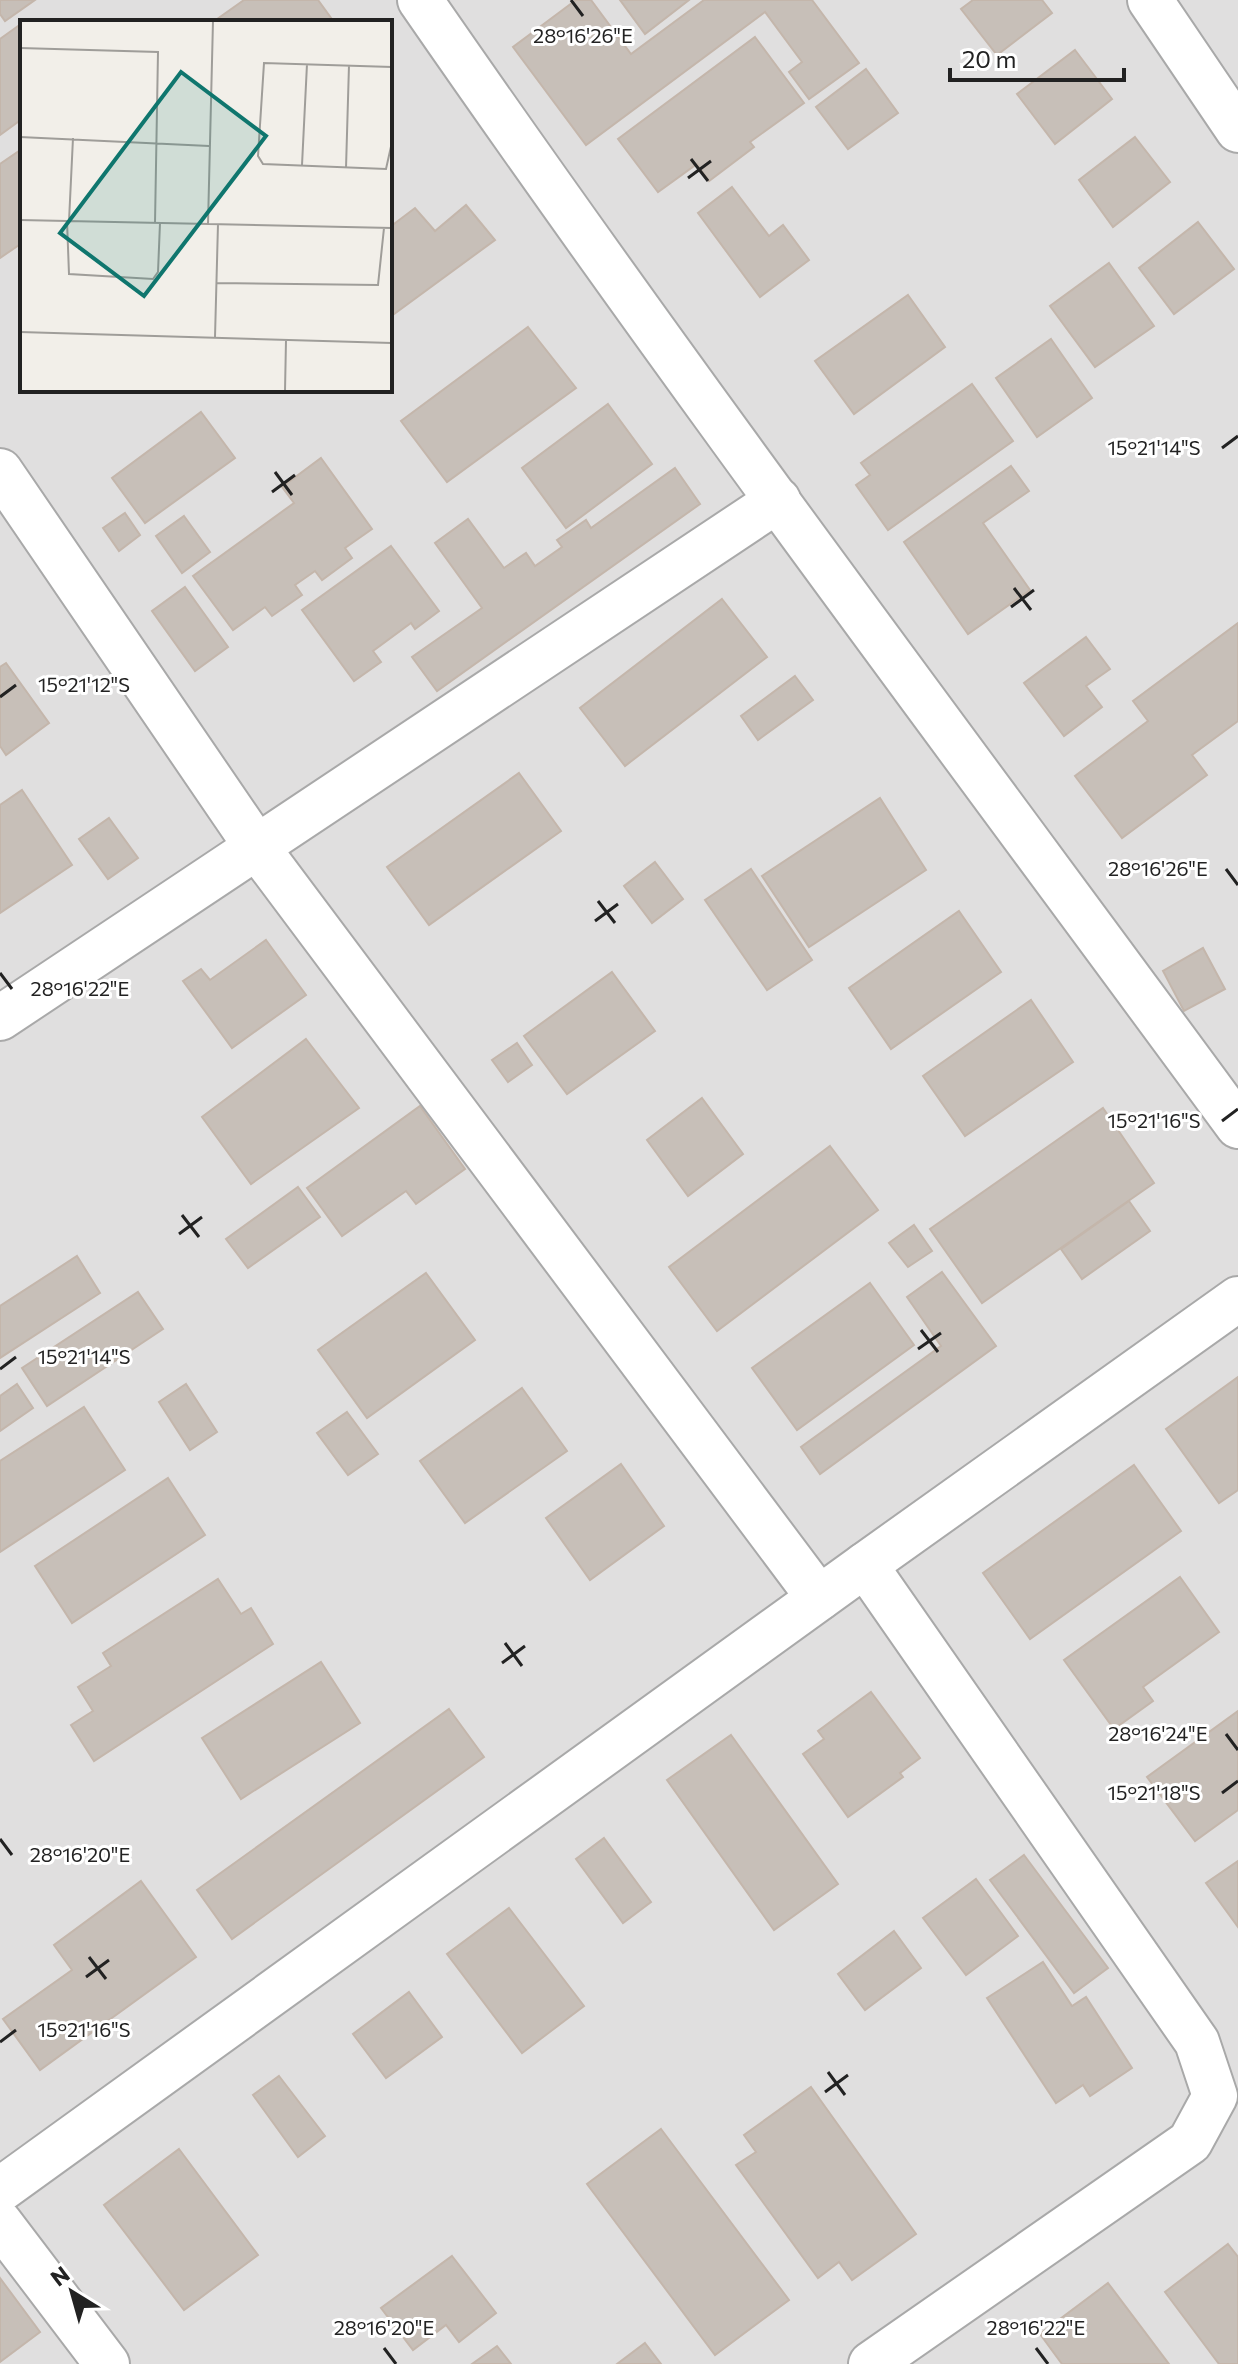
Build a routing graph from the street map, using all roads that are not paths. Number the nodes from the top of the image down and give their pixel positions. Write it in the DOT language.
graph roads {
  1 [pos="420,0"];
  2 [pos="1150,0"];
  3 [pos="1238,130"];
  4 [pos="0,471"];
  5 [pos="778,500"];
  6 [pos="256,846"];
  7 [pos="0,1018"];
  8 [pos="1238,1126"];
  9 [pos="1238,1299"];
  10 [pos="865,1565"];
  11 [pos="819,1598"];
  12 [pos="0,2190"];
  13 [pos="0,2223"];
  14 [pos="107,2364"];
  15 [pos="871,2364"];
  1 -- 5 [label="street"];
  2 -- 3 [label="street"];
  4 -- 6 [label="street"];
  5 -- 6 [label="street"];
  5 -- 8 [label="street"];
  6 -- 7 [label="street"];
  6 -- 11 [label="street"];
  9 -- 10 [label="street"];
  10 -- 11 [label="street"];
  10 -- 15 [label="street"];
  11 -- 12 [label="street"];
  13 -- 14 [label="street"];
}
